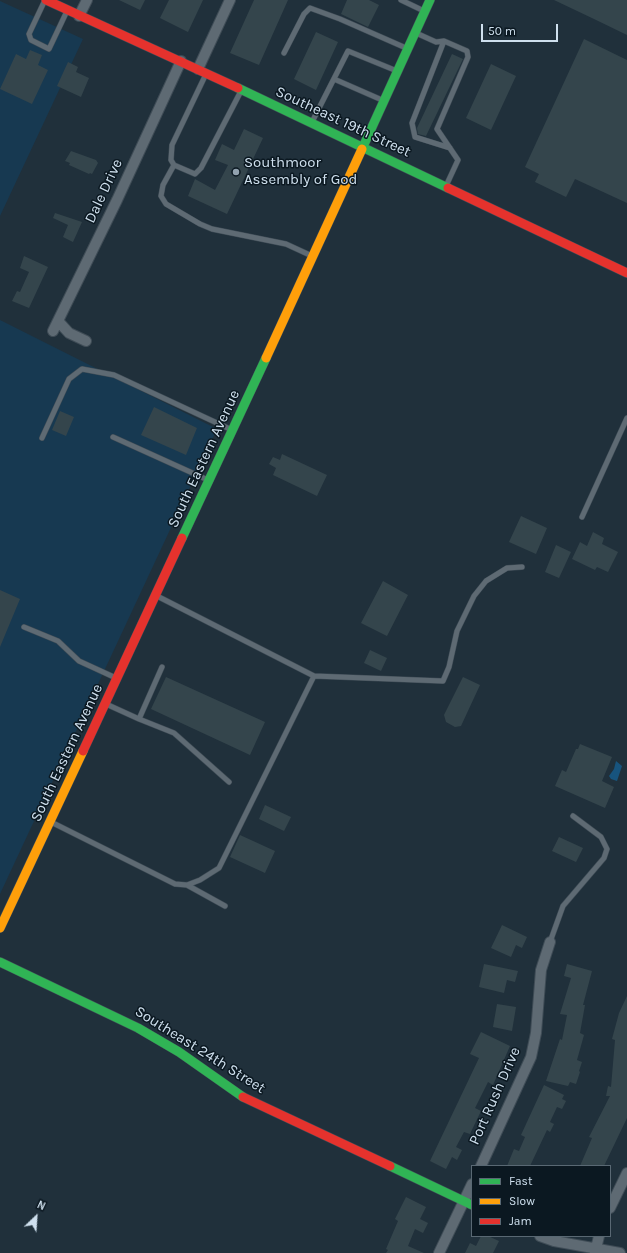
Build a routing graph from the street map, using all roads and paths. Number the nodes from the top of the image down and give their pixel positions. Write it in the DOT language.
graph roads {
  1 [pos="45,0"];
  2 [pos="87,0"];
  3 [pos="230,0"];
  4 [pos="402,0"];
  5 [pos="430,0"];
  6 [pos="68,10"];
  7 [pos="424,12"];
  8 [pos="80,16"];
  9 [pos="415,32"];
  10 [pos="444,41"];
  11 [pos="407,49"];
  12 [pos="284,53"];
  13 [pos="181,61"];
  14 [pos="202,71"];
  15 [pos="397,71"];
  16 [pos="334,79"];
  17 [pos="242,90"];
  18 [pos="384,100"];
  19 [pos="312,123"];
  20 [pos="362,147"];
  21 [pos="450,148"];
  22 [pos="174,165"];
  23 [pos="446,187"];
  24 [pos="312,256"];
  25 [pos="627,273"];
  26 [pos="58,321"];
  27 [pos="53,331"];
  28 [pos="86,341"];
  29 [pos="627,418"];
  30 [pos="233,430"];
  31 [pos="113,437"];
  32 [pos="42,438"];
  33 [pos="209,481"];
  34 [pos="582,518"];
  35 [pos="522,567"];
  36 [pos="156,595"];
  37 [pos="24,627"];
  38 [pos="162,667"];
  39 [pos="314,676"];
  40 [pos="117,678"];
  41 [pos="105,704"];
  42 [pos="139,719"];
  43 [pos="229,782"];
  44 [pos="573,816"];
  45 [pos="50,822"];
  46 [pos="187,885"];
  47 [pos="225,906"];
  48 [pos="0,928"];
  49 [pos="550,942"];
  50 [pos="0,962"];
  51 [pos="481,1165"];
  52 [pos="627,1173"];
  53 [pos="471,1189"];
  54 [pos="468,1203"];
  55 [pos="611,1206"];
  56 [pos="543,1237"];
  57 [pos="599,1237"];
  58 [pos="595,1251"];
  59 [pos="439,1253"];
  60 [pos="620,1253"];
  1 -- 6 [label="street, Southeast 19th Street"];
  1 -- 6 [label="lane"];
  2 -- 8 [label="street"];
  3 -- 14 [label="street"];
  4 -- 7 [label="lane"];
  5 -- 7 [label="street, South Eastern Avenue"];
  6 -- 8 [label="street, Southeast 19th Street"];
  7 -- 9 [label="street, South Eastern Avenue"];
  8 -- 13 [label="street, Southeast 19th Street"];
  9 -- 10 [label="lane"];
  9 -- 11 [label="street, South Eastern Avenue"];
  10 -- 21 [label="lane"];
  10 -- 21 [label="lane"];
  11 -- 12 [label="lane"];
  11 -- 15 [label="street, South Eastern Avenue"];
  13 -- 14 [label="street, Southeast 19th Street"];
  13 -- 26 [label="street, Dale Drive"];
  14 -- 17 [label="street, Southeast 19th Street"];
  14 -- 22 [label="lane"];
  15 -- 16 [label="lane"];
  15 -- 18 [label="street, South Eastern Avenue"];
  16 -- 18 [label="lane"];
  16 -- 19 [label="lane"];
  17 -- 19 [label="street, Southeast 19th Street"];
  17 -- 22 [label="lane"];
  18 -- 20 [label="street, South Eastern Avenue"];
  19 -- 20 [label="street, Southeast 19th Street"];
  20 -- 23 [label="street, Southeast 19th Street"];
  20 -- 24 [label="street, South Eastern Avenue"];
  21 -- 23 [label="lane"];
  22 -- 24 [label="lane"];
  23 -- 25 [label="street, Southeast 19th Street"];
  24 -- 30 [label="street, South Eastern Avenue"];
  26 -- 27 [label="street, Dale Drive"];
  26 -- 28 [label="street"];
  29 -- 34 [label="lane"];
  30 -- 32 [label="lane"];
  30 -- 33 [label="street, South Eastern Avenue"];
  31 -- 33 [label="lane"];
  33 -- 36 [label="street, South Eastern Avenue"];
  35 -- 39 [label="lane"];
  36 -- 39 [label="lane"];
  36 -- 40 [label="street, South Eastern Avenue"];
  37 -- 40 [label="lane"];
  38 -- 42 [label="lane"];
  39 -- 46 [label="lane"];
  40 -- 41 [label="street, South Eastern Avenue"];
  41 -- 42 [label="lane"];
  41 -- 45 [label="street, South Eastern Avenue"];
  42 -- 43 [label="lane"];
  44 -- 49 [label="lane"];
  45 -- 46 [label="lane"];
  45 -- 48 [label="street, South Eastern Avenue"];
  46 -- 47 [label="lane"];
  49 -- 51 [label="street, Port Rush Drive"];
  50 -- 54 [label="street, Southeast 24th Street"];
  52 -- 55 [label="street"];
  53 -- 54 [label="street"];
  54 -- 59 [label="street"];
  56 -- 58 [label="street"];
  57 -- 58 [label="street"];
  58 -- 60 [label="street"];
}
